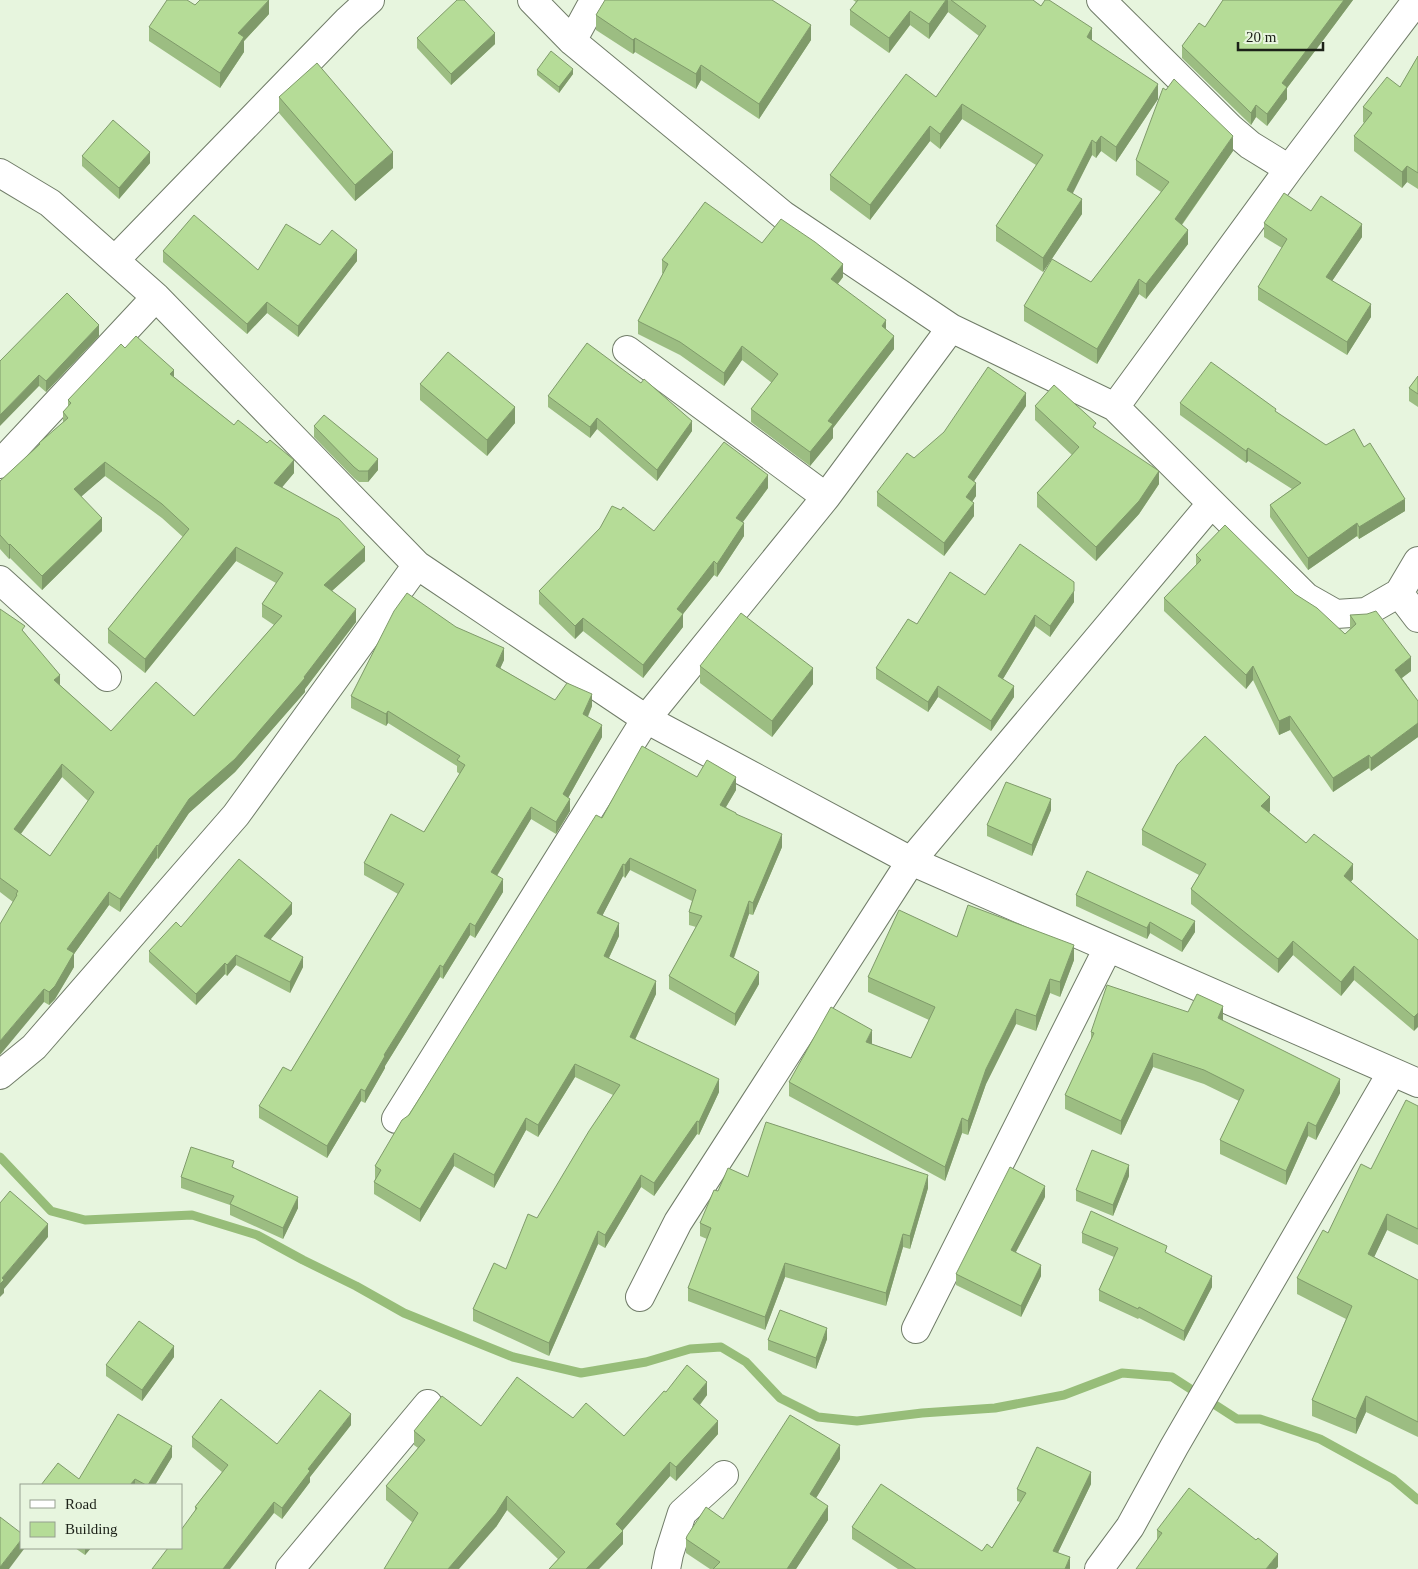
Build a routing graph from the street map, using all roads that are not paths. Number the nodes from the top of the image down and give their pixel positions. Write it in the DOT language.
graph roads {
  1 [pos="370,0"];
  2 [pos="532,0"];
  3 [pos="597,0"];
  4 [pos="1101,0"];
  5 [pos="1417,2"];
  6 [pos="572,41"];
  7 [pos="1289,169"];
  8 [pos="0,173"];
  9 [pos="115,260"];
  10 [pos="156,296"];
  11 [pos="951,328"];
  12 [pos="627,350"];
  13 [pos="1114,408"];
  14 [pos="0,464"];
  15 [pos="826,497"];
  16 [pos="1211,504"];
  17 [pos="1418,561"];
  18 [pos="417,566"];
  19 [pos="0,580"];
  20 [pos="1399,592"];
  21 [pos="1418,618"];
  22 [pos="107,677"];
  23 [pos="646,719"];
  24 [pos="911,862"];
  25 [pos="1108,948"];
  26 [pos="1392,1072"];
  27 [pos="0,1075"];
  28 [pos="1418,1083"];
  29 [pos="396,1120"];
  30 [pos="640,1297"];
  31 [pos="916,1329"];
  32 [pos="428,1404"];
  33 [pos="724,1476"];
  34 [pos="290,1569"];
  35 [pos="666,1569"];
  36 [pos="1099,1569"];
  1 -- 9 [label="street"];
  2 -- 6 [label="street"];
  3 -- 6 [label="street"];
  4 -- 7 [label="street"];
  5 -- 7 [label="street"];
  6 -- 11 [label="street"];
  7 -- 13 [label="street"];
  8 -- 9 [label="street"];
  9 -- 10 [label="street"];
  10 -- 14 [label="street"];
  10 -- 18 [label="street"];
  11 -- 13 [label="street"];
  11 -- 15 [label="street"];
  12 -- 15 [label="street"];
  13 -- 16 [label="street"];
  15 -- 23 [label="street"];
  16 -- 20 [label="street"];
  16 -- 24 [label="street"];
  17 -- 20 [label="street"];
  18 -- 23 [label="street"];
  18 -- 27 [label="street"];
  19 -- 22 [label="street"];
  20 -- 21 [label="street"];
  23 -- 24 [label="street"];
  23 -- 29 [label="street"];
  24 -- 25 [label="street"];
  24 -- 30 [label="street"];
  25 -- 26 [label="street"];
  25 -- 31 [label="street"];
  26 -- 28 [label="street"];
  26 -- 36 [label="street"];
  32 -- 34 [label="street"];
  33 -- 35 [label="street"];
}
